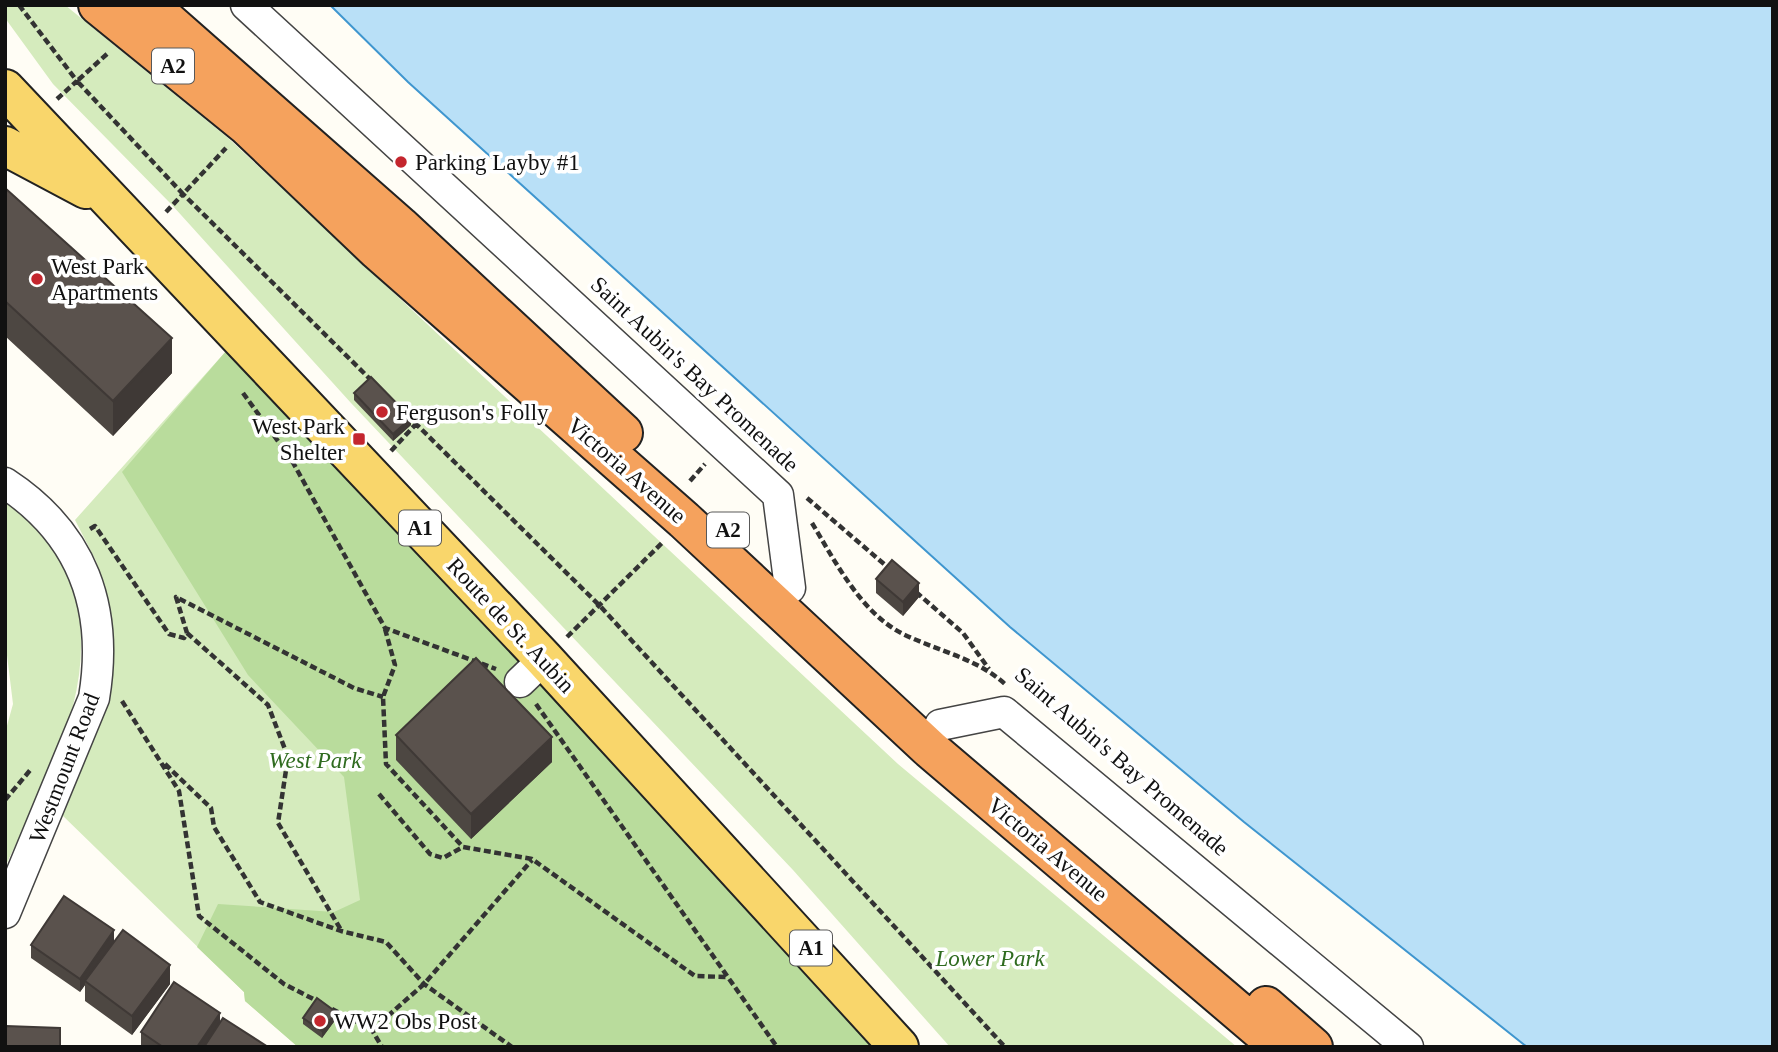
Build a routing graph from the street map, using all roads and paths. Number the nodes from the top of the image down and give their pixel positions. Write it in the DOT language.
graph roads {
  1 [pos="19,5"];
  2 [pos="99,5"];
  3 [pos="246,5"];
  4 [pos="140,19"];
  5 [pos="77,81"];
  6 [pos="25,97"];
  7 [pos="247,126"];
  8 [pos="5,146"];
  9 [pos="183,194"];
  10 [pos="118,207"];
  11 [pos="144,236"];
  12 [pos="370,378"];
  13 [pos="238,385"];
  14 [pos="379,387"];
  15 [pos="362,389"];
  16 [pos="397,405"];
  17 [pos="416,424"];
  18 [pos="723,445"];
  19 [pos="394,448"];
  20 [pos="5,483"];
  21 [pos="797,489"];
  22 [pos="683,504"];
  23 [pos="807,514"];
  24 [pos="68,540"];
  25 [pos="894,572"];
  26 [pos="790,588"];
  27 [pos="913,589"];
  28 [pos="600,606"];
  29 [pos="385,628"];
  30 [pos="575,629"];
  31 [pos="187,633"];
  32 [pos="100,665"];
  33 [pos="989,670"];
  34 [pos="532,671"];
  35 [pos="1009,688"];
  36 [pos="383,698"];
  37 [pos="940,725"];
  38 [pos="159,758"];
  39 [pos="379,794"];
  40 [pos="463,847"];
  41 [pos="532,859"];
  42 [pos="5,913"];
  43 [pos="341,931"];
  44 [pos="728,978"];
  45 [pos="424,984"];
  46 [pos="372,1030"];
  47 [pos="382,1047"];
  48 [pos="512,1047"];
  49 [pos="777,1047"];
  50 [pos="900,1047"];
  51 [pos="1006,1047"];
  52 [pos="1280,1047"];
  53 [pos="1313,1047"];
  54 [pos="1408,1047"];
  1 -- 5 [label="path"];
  2 -- 4 [label="highway, Victoria Avenue / A2"];
  3 -- 18 [label="street"];
  4 -- 5 [label="path"];
  4 -- 7 [label="highway, Victoria Avenue / A2"];
  4 -- 22 [label="highway, Victoria Avenue / A2"];
  5 -- 6 [label="path"];
  5 -- 9 [label="path"];
  6 -- 10 [label="main road, Route de St. Aubin / A1"];
  7 -- 9 [label="path"];
  7 -- 22 [label="highway, Victoria Avenue / A2"];
  8 -- 10 [label="main road, Route de St. Aubin / A1"];
  9 -- 11 [label="path"];
  9 -- 12 [label="path"];
  10 -- 11 [label="main road, Route de St. Aubin / A1"];
  11 -- 34 [label="main road, Route de St. Aubin / A1"];
  12 -- 14 [label="path"];
  12 -- 15 [label="path"];
  13 -- 29 [label="path"];
  16 -- 17 [label="path"];
  17 -- 19 [label="path"];
  17 -- 28 [label="path"];
  18 -- 22 [label="path"];
  18 -- 26 [label="street"];
  20 -- 24 [label="street, Westmount Road"];
  21 -- 25 [label="path"];
  22 -- 26 [label="highway, Victoria Avenue / A2"];
  22 -- 28 [label="path"];
  22 -- 52 [label="highway, Victoria Avenue / A2"];
  23 -- 33 [label="path, Saint Aubin's Bay Promenade"];
  24 -- 31 [label="path"];
  24 -- 32 [label="street, Westmount Road"];
  26 -- 37 [label="highway, Victoria Avenue / A2"];
  27 -- 33 [label="path"];
  28 -- 30 [label="path"];
  28 -- 51 [label="path"];
  29 -- 34 [label="path"];
  29 -- 36 [label="path"];
  31 -- 36 [label="path"];
  31 -- 43 [label="path"];
  32 -- 38 [label="path"];
  32 -- 42 [label="street, Westmount Road"];
  33 -- 35 [label="path, Saint Aubin's Bay Promenade"];
  34 -- 44 [label="path"];
  34 -- 50 [label="main road, Route de St. Aubin / A1"];
  36 -- 40 [label="path"];
  37 -- 53 [label="highway, Victoria Avenue / A2"];
  37 -- 54 [label="street"];
  38 -- 43 [label="path"];
  38 -- 46 [label="path"];
  39 -- 40 [label="path"];
  40 -- 41 [label="path"];
  41 -- 44 [label="path"];
  41 -- 45 [label="path"];
  43 -- 45 [label="path"];
  44 -- 49 [label="path"];
  45 -- 46 [label="path"];
  45 -- 48 [label="path"];
  46 -- 47 [label="path"];
}
